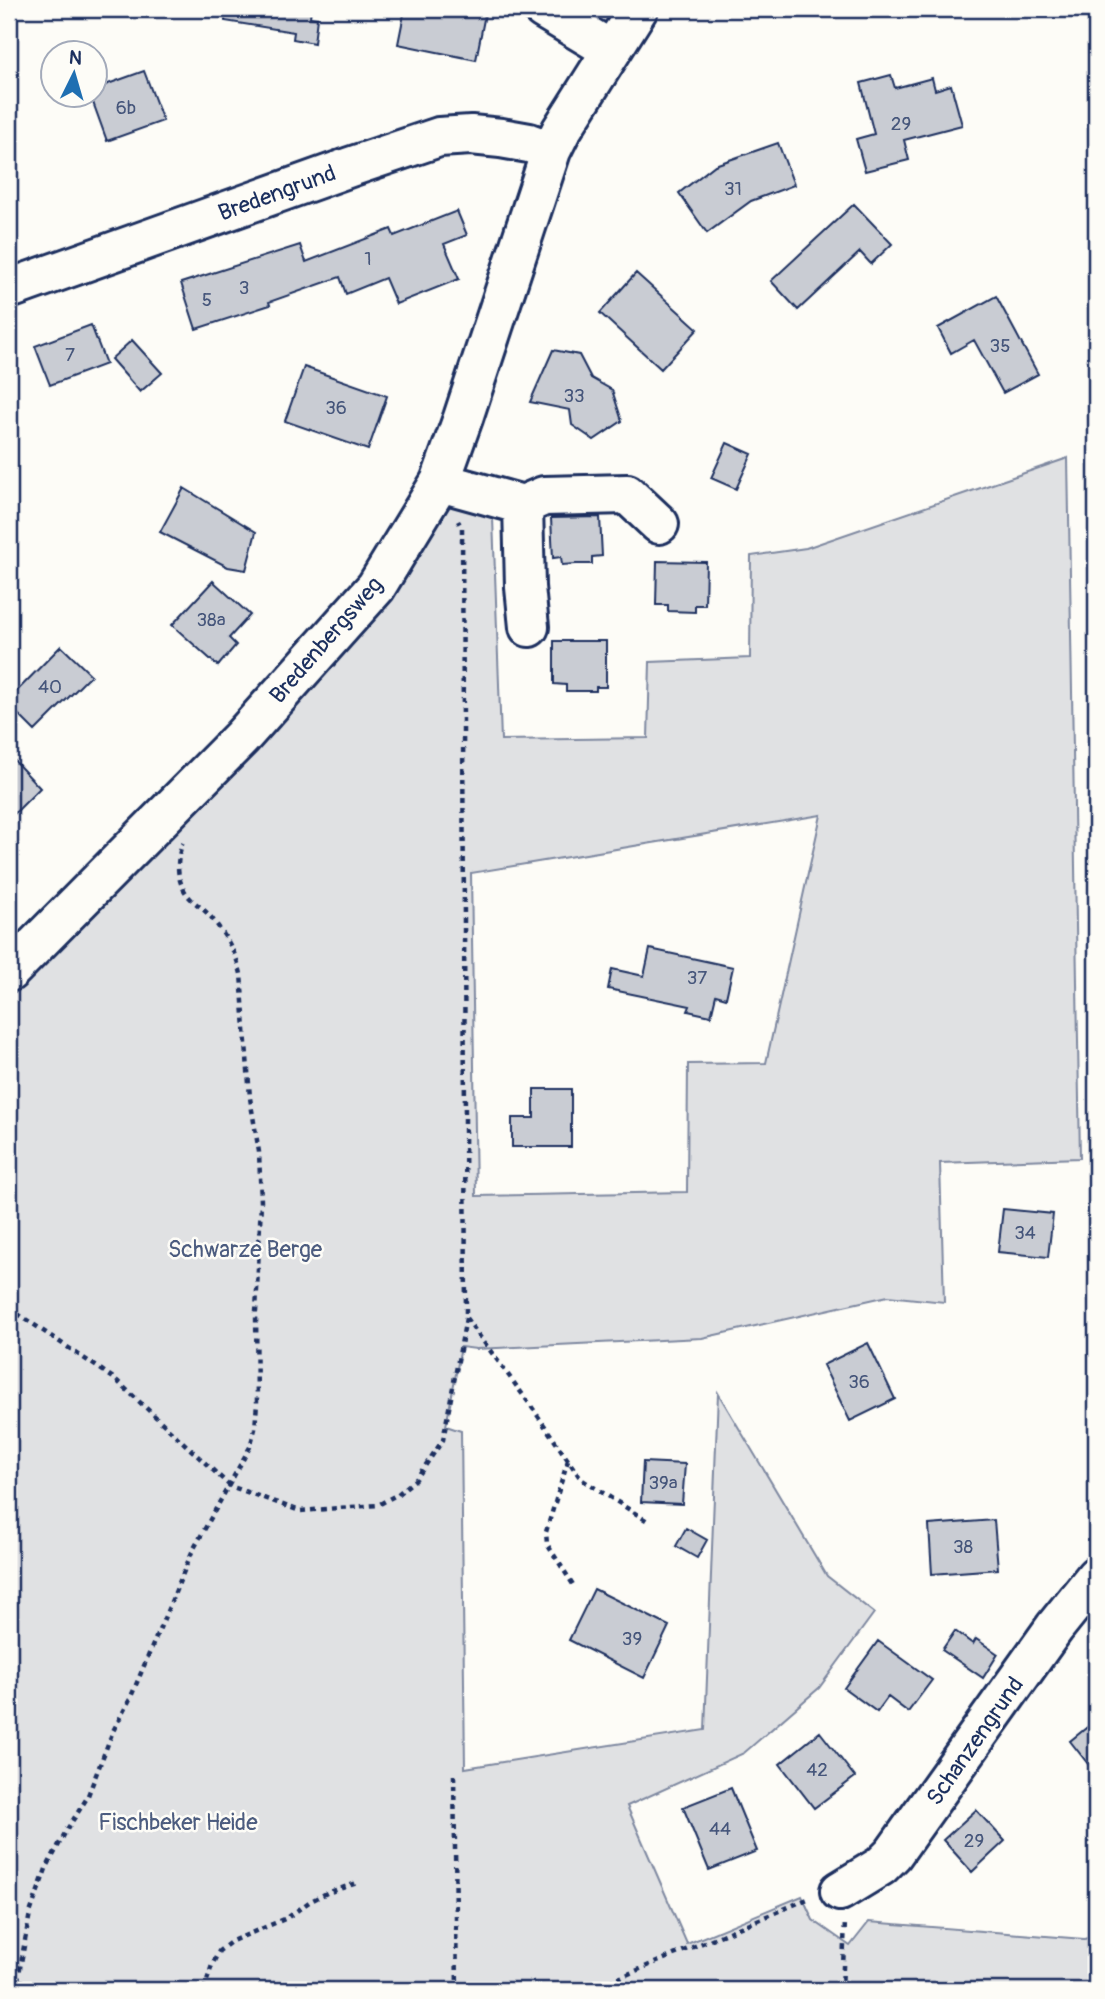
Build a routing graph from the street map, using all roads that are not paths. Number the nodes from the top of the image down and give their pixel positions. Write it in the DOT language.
graph roads {
  1 [pos="543,9"];
  2 [pos="638,9"];
  3 [pos="611,50"];
  4 [pos="551,151"];
  5 [pos="9,289"];
  6 [pos="440,482"];
  7 [pos="523,505"];
  8 [pos="659,524"];
  9 [pos="529,627"];
  10 [pos="9,972"];
  11 [pos="1096,1576"];
  12 [pos="840,1891"];
  1 -- 3 [label="street"];
  2 -- 3 [label="street, Bredenbergsweg"];
  3 -- 4 [label="street, Bredenbergsweg"];
  4 -- 5 [label="street, Bredengrund"];
  4 -- 6 [label="street, Bredenbergsweg"];
  6 -- 7 [label="street"];
  6 -- 10 [label="street, Bredenbergsweg"];
  7 -- 8 [label="street"];
  7 -- 9 [label="street"];
  11 -- 12 [label="street, Schanzengrund"];
}
